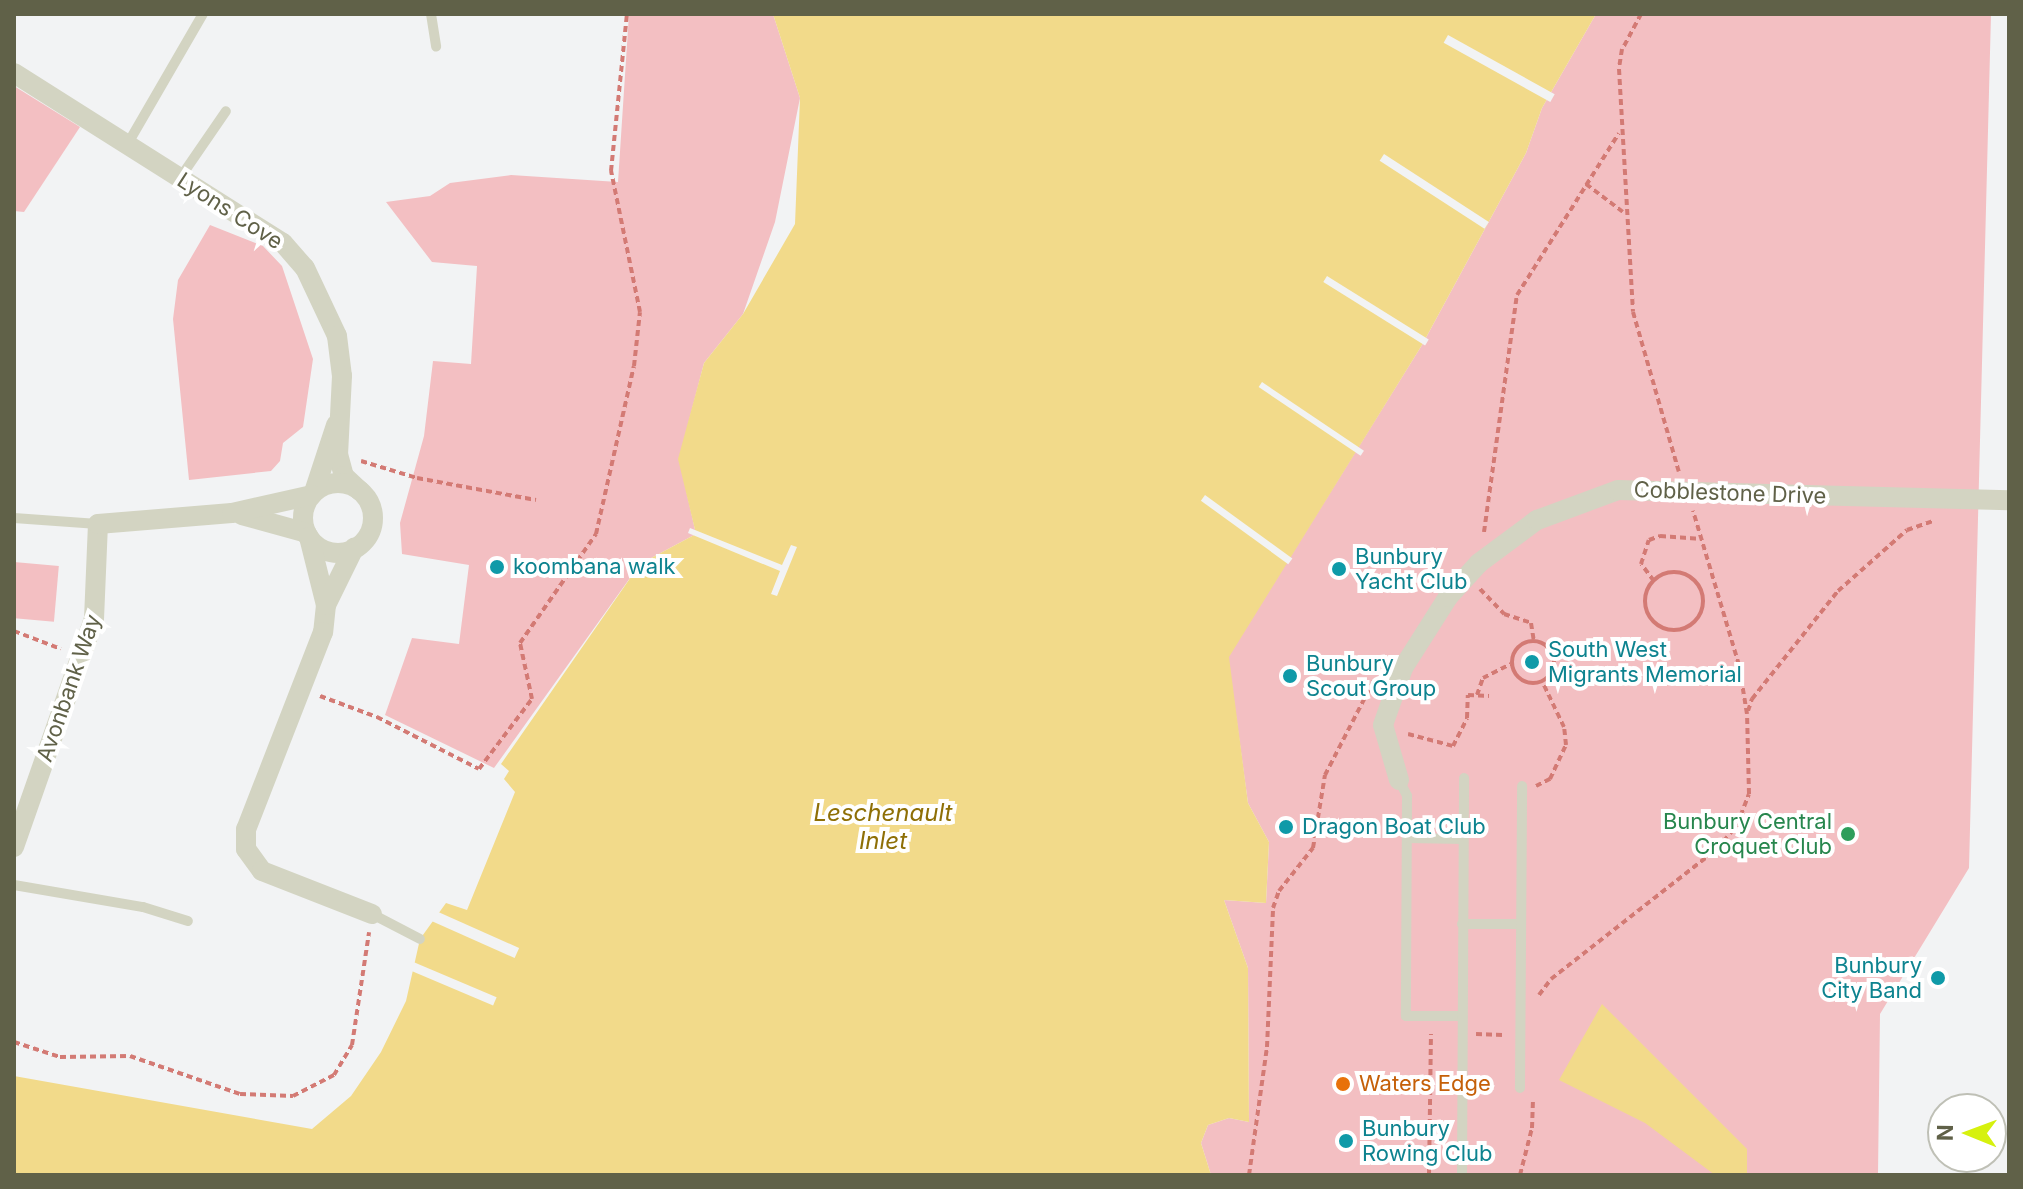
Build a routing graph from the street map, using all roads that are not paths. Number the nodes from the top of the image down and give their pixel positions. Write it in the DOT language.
graph roads {
  1 [pos="203,14"];
  2 [pos="431,14"];
  3 [pos="436,47"];
  4 [pos="14,73"];
  5 [pos="226,111"];
  6 [pos="127,145"];
  7 [pos="180,178"];
  8 [pos="338,421"];
  9 [pos="360,491"];
  10 [pos="313,494"];
  11 [pos="2009,500"];
  12 [pos="232,513"];
  13 [pos="14,518"];
  14 [pos="98,524"];
  15 [pos="308,535"];
  16 [pos="354,548"];
  17 [pos="326,605"];
  18 [pos="1464,778"];
  19 [pos="1399,780"];
  20 [pos="1522,786"];
  21 [pos="1408,838"];
  22 [pos="1463,839"];
  23 [pos="14,847"];
  24 [pos="14,885"];
  25 [pos="372,914"];
  26 [pos="188,921"];
  27 [pos="1462,924"];
  28 [pos="1521,924"];
  29 [pos="420,939"];
  30 [pos="1462,1016"];
  31 [pos="1520,1088"];
  32 [pos="1462,1175"];
  1 -- 6 [label="lane"];
  2 -- 3 [label="lane"];
  4 -- 6 [label="street, Lyons Cove"];
  5 -- 7 [label="lane"];
  6 -- 7 [label="street, Lyons Cove"];
  7 -- 8 [label="street, Lyons Cove"];
  8 -- 9 [label="street, Lyons Cove"];
  8 -- 10 [label="street, Lyons Cove"];
  9 -- 10 [label="street"];
  9 -- 16 [label="street"];
  10 -- 12 [label="street"];
  10 -- 15 [label="street"];
  11 -- 19 [label="street, Cobblestone Drive"];
  12 -- 14 [label="street"];
  12 -- 15 [label="street"];
  13 -- 14 [label="lane"];
  14 -- 23 [label="street, Avonbank Way"];
  15 -- 16 [label="street"];
  15 -- 17 [label="street"];
  16 -- 17 [label="street"];
  17 -- 25 [label="street"];
  18 -- 22 [label="lane"];
  19 -- 21 [label="lane"];
  20 -- 28 [label="lane"];
  21 -- 22 [label="lane"];
  21 -- 30 [label="lane"];
  22 -- 27 [label="lane"];
  24 -- 26 [label="lane"];
  25 -- 29 [label="lane"];
  27 -- 28 [label="lane"];
  27 -- 30 [label="lane"];
  28 -- 31 [label="lane"];
  30 -- 32 [label="lane"];
}
